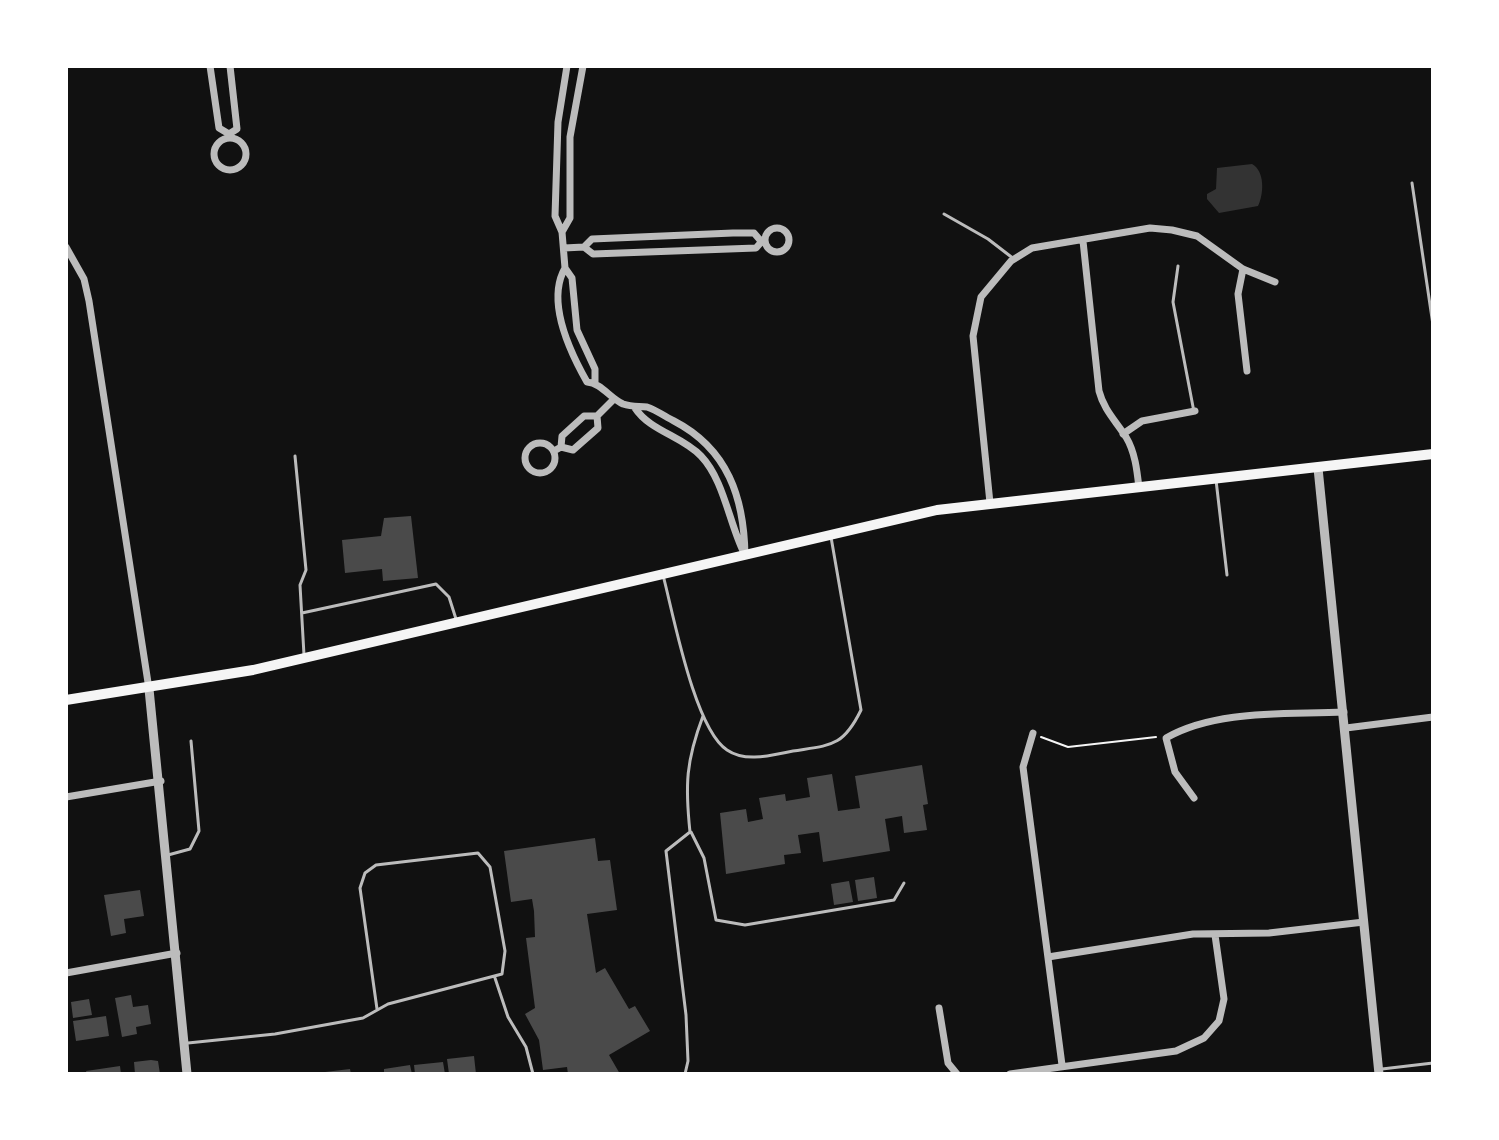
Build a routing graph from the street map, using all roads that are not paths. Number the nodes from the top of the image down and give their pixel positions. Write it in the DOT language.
graph roads {
  1 [pos="210,66"];
  2 [pos="230,66"];
  3 [pos="567,66"];
  4 [pos="583,66"];
  5 [pos="229,136"];
  6 [pos="1412,183"];
  7 [pos="944,214"];
  8 [pos="562,232"];
  9 [pos="1083,241"];
  10 [pos="66,247"];
  11 [pos="584,247"];
  12 [pos="564,248"];
  13 [pos="1014,259"];
  14 [pos="1178,266"];
  15 [pos="565,268"];
  16 [pos="1243,269"];
  17 [pos="1275,282"];
  18 [pos="1433,325"];
  19 [pos="1247,371"];
  20 [pos="595,383"];
  21 [pos="613,400"];
  22 [pos="635,408"];
  23 [pos="1194,411"];
  24 [pos="597,416"];
  25 [pos="1123,434"];
  26 [pos="557,449"];
  27 [pos="1433,454"];
  28 [pos="295,456"];
  29 [pos="1318,468"];
  30 [pos="1216,479"];
  31 [pos="1139,488"];
  32 [pos="990,503"];
  33 [pos="831,535"];
  34 [pos="745,555"];
  35 [pos="663,575"];
  36 [pos="1227,575"];
  37 [pos="302,613"];
  38 [pos="458,624"];
  39 [pos="304,659"];
  40 [pos="149,689"];
  41 [pos="66,700"];
  42 [pos="1345,712"];
  43 [pos="703,715"];
  44 [pos="1433,717"];
  45 [pos="1346,728"];
  46 [pos="1033,733"];
  47 [pos="191,741"];
  48 [pos="161,781"];
  49 [pos="66,797"];
  50 [pos="1194,798"];
  51 [pos="690,832"];
  52 [pos="168,855"];
  53 [pos="904,883"];
  54 [pos="1364,922"];
  55 [pos="1215,935"];
  56 [pos="177,953"];
  57 [pos="1048,957"];
  58 [pos="66,973"];
  59 [pos="495,976"];
  60 [pos="939,1008"];
  61 [pos="377,1009"];
  62 [pos="184,1043"];
  63 [pos="1433,1063"];
  64 [pos="1062,1065"];
  65 [pos="1379,1072"];
  66 [pos="187,1074"];
  67 [pos="533,1074"];
  68 [pos="685,1074"];
  69 [pos="957,1074"];
  70 [pos="1010,1074"];
  1 -- 5 [label="street"];
  2 -- 5 [label="street"];
  3 -- 8 [label="street"];
  4 -- 8 [label="street"];
  5 -- 5 [label="street"];
  6 -- 18 [label="lane"];
  7 -- 13 [label="lane"];
  8 -- 12 [label="street"];
  9 -- 13 [label="street"];
  9 -- 16 [label="street"];
  9 -- 25 [label="street"];
  10 -- 40 [label="street"];
  11 -- 11 [label="street"];
  11 -- 12 [label="street"];
  12 -- 15 [label="street"];
  13 -- 32 [label="street"];
  14 -- 23 [label="lane"];
  15 -- 20 [label="street"];
  15 -- 20 [label="street"];
  16 -- 17 [label="street"];
  16 -- 19 [label="street"];
  20 -- 21 [label="street"];
  21 -- 22 [label="street"];
  21 -- 24 [label="street"];
  22 -- 34 [label="street"];
  22 -- 34 [label="street"];
  23 -- 25 [label="street"];
  24 -- 26 [label="street"];
  24 -- 26 [label="street"];
  25 -- 31 [label="street"];
  26 -- 26 [label="street"];
  27 -- 29 [label="main road"];
  28 -- 37 [label="lane"];
  29 -- 30 [label="main road"];
  29 -- 42 [label="street"];
  30 -- 31 [label="main road"];
  30 -- 36 [label="lane"];
  31 -- 32 [label="main road"];
  32 -- 33 [label="main road"];
  33 -- 34 [label="main road"];
  33 -- 43 [label="lane"];
  34 -- 35 [label="main road"];
  35 -- 38 [label="main road"];
  35 -- 43 [label="lane"];
  37 -- 38 [label="lane"];
  37 -- 39 [label="lane"];
  38 -- 39 [label="main road"];
  39 -- 40 [label="main road"];
  40 -- 41 [label="main road"];
  40 -- 48 [label="street"];
  42 -- 45 [label="street"];
  42 -- 50 [label="street"];
  43 -- 51 [label="lane"];
  44 -- 45 [label="street"];
  45 -- 54 [label="street"];
  46 -- 57 [label="street"];
  47 -- 52 [label="lane"];
  48 -- 49 [label="street"];
  48 -- 52 [label="street"];
  51 -- 53 [label="lane"];
  51 -- 68 [label="lane"];
  52 -- 56 [label="street"];
  54 -- 55 [label="street"];
  54 -- 65 [label="street"];
  55 -- 57 [label="street"];
  55 -- 64 [label="street"];
  56 -- 58 [label="street"];
  56 -- 62 [label="street"];
  57 -- 64 [label="street"];
  59 -- 61 [label="lane"];
  59 -- 61 [label="lane"];
  59 -- 67 [label="lane"];
  60 -- 69 [label="street"];
  61 -- 62 [label="lane"];
  62 -- 66 [label="street"];
  63 -- 65 [label="lane"];
  64 -- 70 [label="street"];
}
